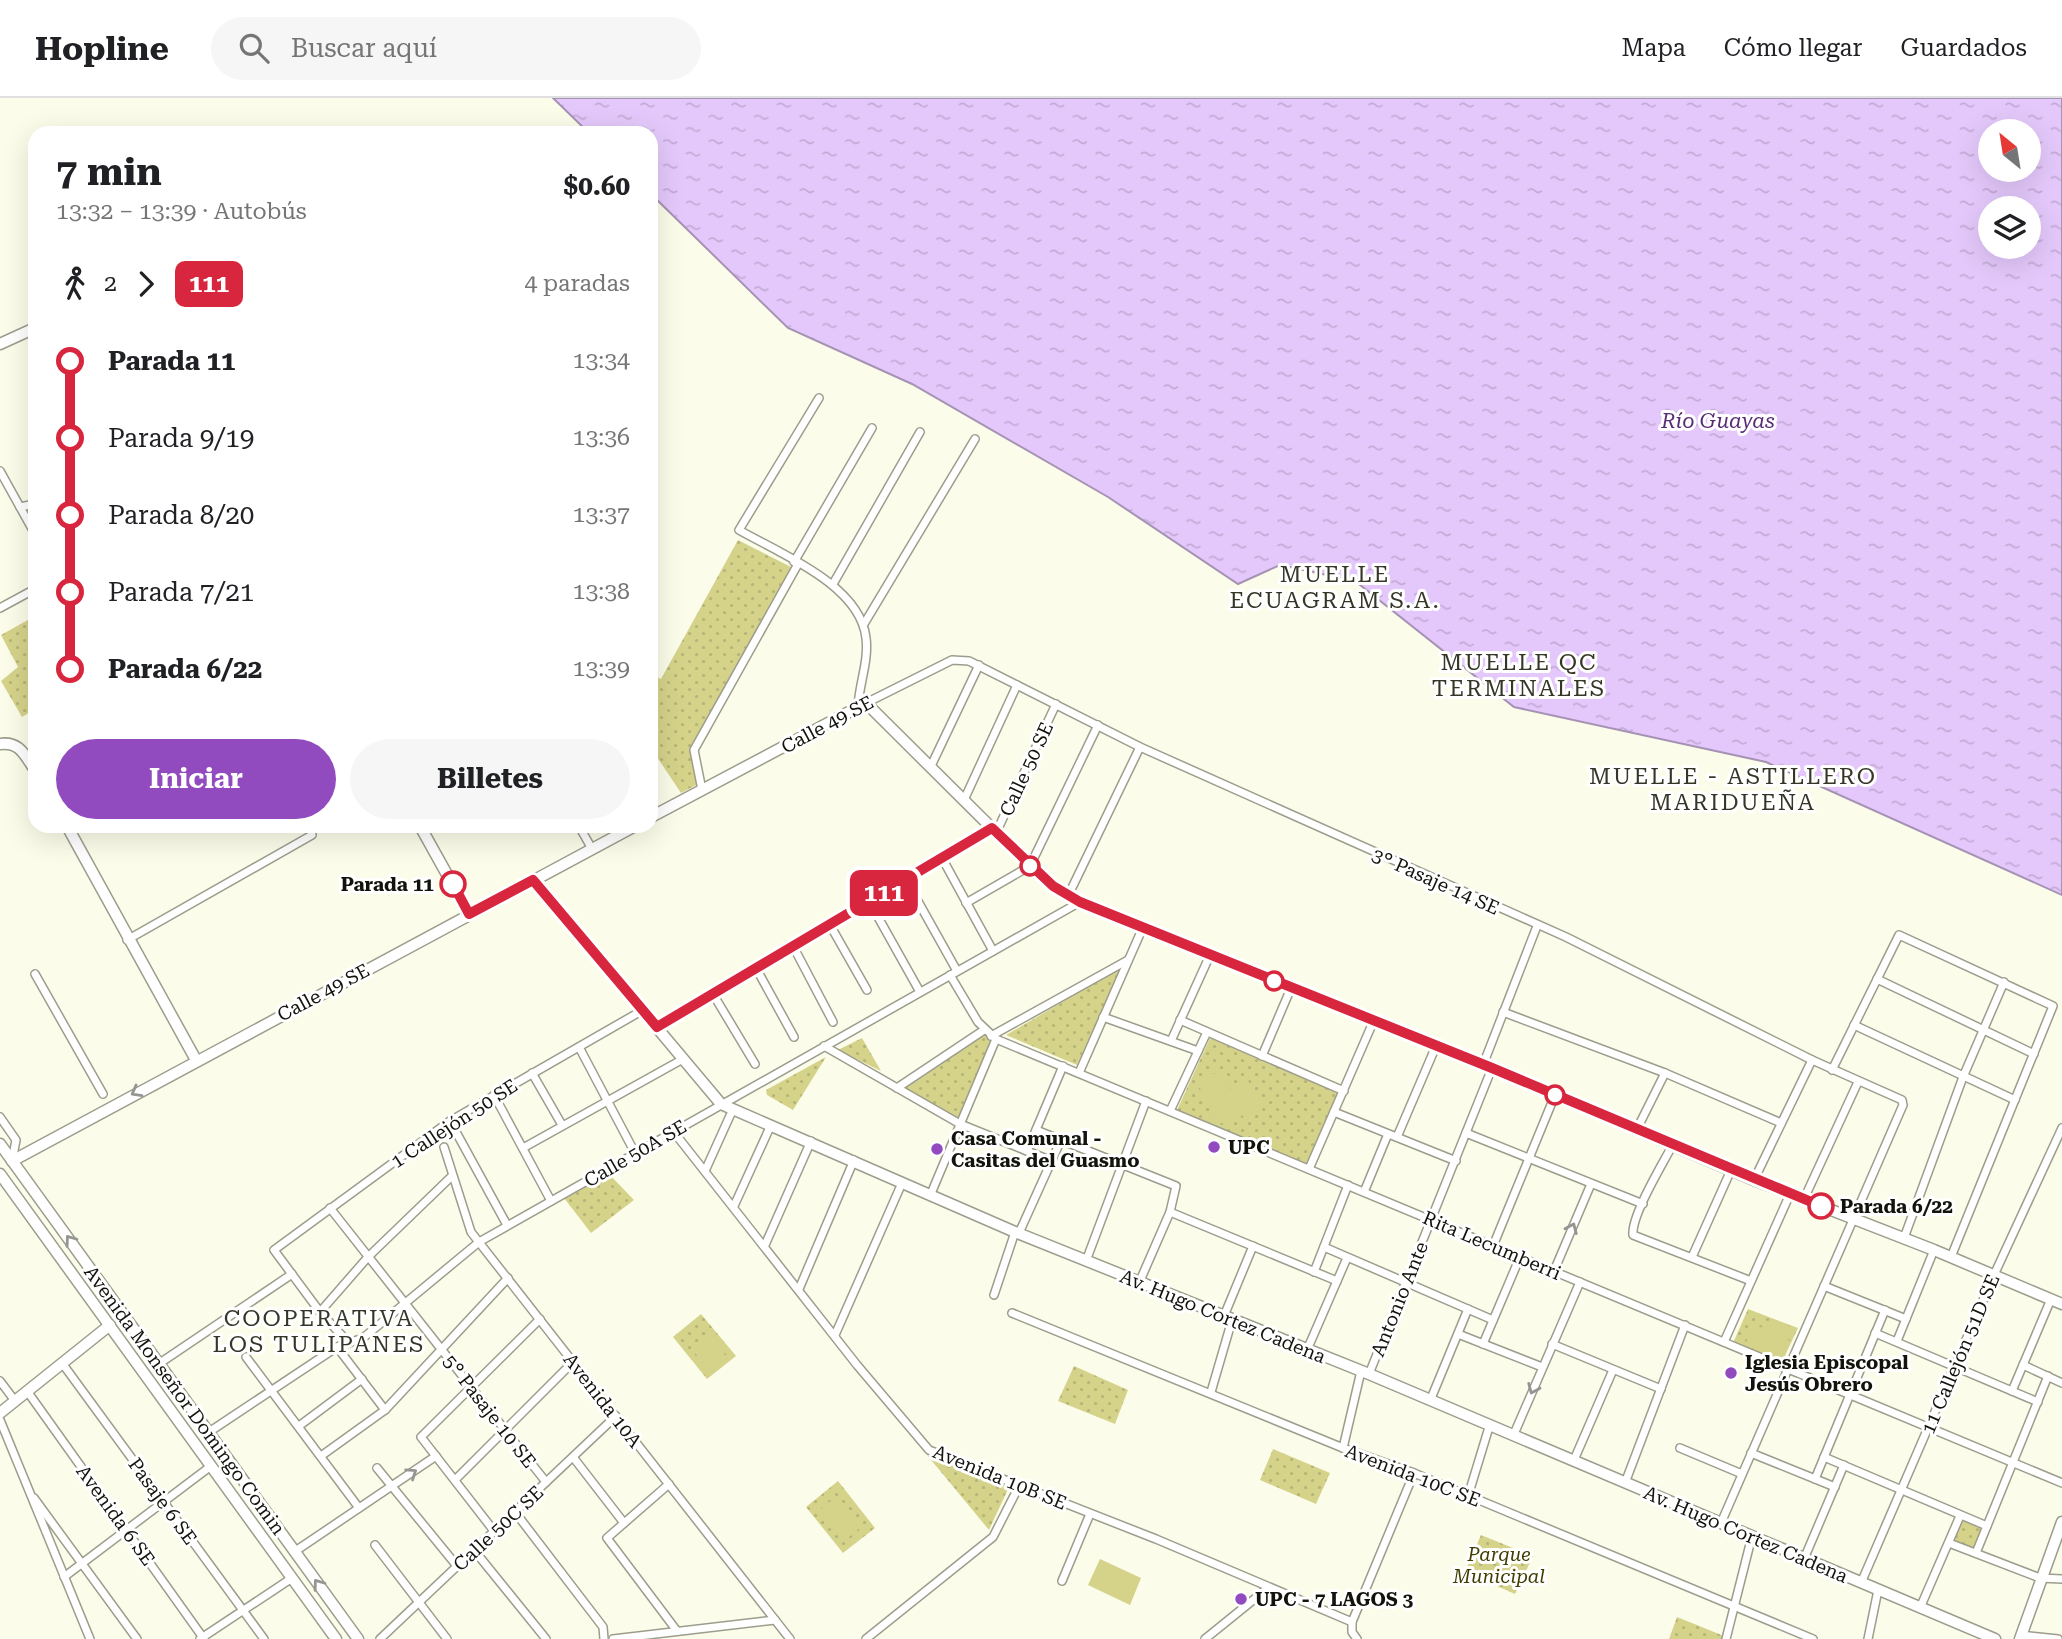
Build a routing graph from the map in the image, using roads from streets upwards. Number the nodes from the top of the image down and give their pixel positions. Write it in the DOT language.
graph roads {
  1 [pos="28,331"];
  2 [pos="0,344"];
  3 [pos="819,398"];
  4 [pos="872,428"];
  5 [pos="920,432"];
  6 [pos="975,439"];
  7 [pos="0,471"];
  8 [pos="28,505"];
  9 [pos="20,507"];
  10 [pos="28,521"];
  11 [pos="796,563"];
  12 [pos="833,584"];
  13 [pos="28,593"];
  14 [pos="0,608"];
  15 [pos="864,624"];
  16 [pos="969,661"];
  17 [pos="979,665"];
  18 [pos="1017,685"];
  19 [pos="1056,704"];
  20 [pos="862,705"];
  21 [pos="1098,725"];
  22 [pos="0,744"];
  23 [pos="1140,747"];
  24 [pos="28,760"];
  25 [pos="931,766"];
  26 [pos="702,790"];
  27 [pos="964,800"];
  28 [pos="658,813"];
  29 [pos="994,831"];
  30 [pos="71,833"];
  31 [pos="424,833"];
  32 [pos="583,833"];
  33 [pos="622,833"];
  34 [pos="312,835"];
  35 [pos="592,849"];
  36 [pos="942,858"];
  37 [pos="1030,866"];
  38 [pos="533,880"];
  39 [pos="906,880"];
  40 [pos="1068,896"];
  41 [pos="869,901"];
  42 [pos="1080,902"];
  43 [pos="966,903"];
  44 [pos="469,914"];
  45 [pos="830,925"];
  46 [pos="1537,926"];
  47 [pos="1143,927"];
  48 [pos="127,940"];
  49 [pos="793,946"];
  50 [pos="993,951"];
  51 [pos="1210,954"];
  52 [pos="1129,960"];
  53 [pos="756,968"];
  54 [pos="954,973"];
  55 [pos="35,974"];
  56 [pos="1877,979"];
  57 [pos="2004,982"];
  58 [pos="1290,988"];
  59 [pos="867,990"];
  60 [pos="920,992"];
  61 [pos="713,994"];
  62 [pos="643,1010"];
  63 [pos="1503,1012"];
  64 [pos="1104,1017"];
  65 [pos="1180,1020"];
  66 [pos="1374,1020"];
  67 [pos="833,1022"];
  68 [pos="1854,1025"];
  69 [pos="657,1027"];
  70 [pos="984,1030"];
  71 [pos="1983,1031"];
  72 [pos="1207,1032"];
  73 [pos="794,1037"];
  74 [pos="994,1037"];
  75 [pos="1171,1041"];
  76 [pos="824,1046"];
  77 [pos="1436,1046"];
  78 [pos="579,1047"];
  79 [pos="1198,1051"];
  80 [pos="2034,1054"];
  81 [pos="1262,1056"];
  82 [pos="683,1059"];
  83 [pos="196,1060"];
  84 [pos="1812,1060"];
  85 [pos="755,1064"];
  86 [pos="1063,1066"];
  87 [pos="1487,1066"];
  88 [pos="1832,1070"];
  89 [pos="532,1073"];
  90 [pos="1079,1073"];
  91 [pos="1665,1073"];
  92 [pos="1963,1077"];
  93 [pos="1858,1082"];
  94 [pos="897,1088"];
  95 [pos="1343,1091"];
  96 [pos="103,1094"];
  97 [pos="1555,1095"];
  98 [pos="494,1096"];
  99 [pos="607,1099"];
  100 [pos="2015,1100"];
  101 [pos="1146,1101"];
  102 [pos="721,1104"];
  103 [pos="733,1109"];
  104 [pos="1170,1111"];
  105 [pos="1334,1112"];
  106 [pos="0,1117"];
  107 [pos="450,1121"];
  108 [pos="1781,1123"];
  109 [pos="960,1124"];
  110 [pos="562,1125"];
  111 [pos="771,1125"];
  112 [pos="2062,1128"];
  113 [pos="1036,1130"];
  114 [pos="1636,1130"];
  115 [pos="673,1131"];
  116 [pos="1466,1133"];
  117 [pos="1388,1134"];
  118 [pos="1397,1137"];
  119 [pos="1061,1140"];
  120 [pos="811,1142"];
  121 [pos="0,1144"];
  122 [pos="1672,1146"];
  123 [pos="444,1147"];
  124 [pos="523,1148"];
  125 [pos="1027,1152"];
  126 [pos="635,1153"];
  127 [pos="1528,1159"];
  128 [pos="854,1160"];
  129 [pos="12,1161"];
  130 [pos="1052,1161"];
  131 [pos="1455,1161"];
  132 [pos="1120,1164"];
  133 [pos="1310,1169"];
  134 [pos="1731,1170"];
  135 [pos="705,1171"];
  136 [pos="0,1174"];
  137 [pos="452,1176"];
  138 [pos="1754,1180"];
  139 [pos="902,1183"];
  140 [pos="1591,1184"];
  141 [pos="1348,1185"];
  142 [pos="1363,1192"];
  143 [pos="1790,1194"];
  144 [pos="930,1196"];
  145 [pos="1804,1199"];
  146 [pos="551,1201"];
  147 [pos="1643,1204"];
  148 [pos="734,1206"];
  149 [pos="330,1208"];
  150 [pos="1170,1212"];
  151 [pos="1431,1220"];
  152 [pos="1853,1220"];
  153 [pos="507,1225"];
  154 [pos="1017,1232"];
  155 [pos="1904,1238"];
  156 [pos="479,1241"];
  157 [pos="765,1245"];
  158 [pos="1253,1246"];
  159 [pos="1493,1246"];
  160 [pos="1324,1247"];
  161 [pos="1934,1250"];
  162 [pos="368,1256"];
  163 [pos="1520,1257"];
  164 [pos="1692,1257"];
  165 [pos="1951,1257"];
  166 [pos="1347,1258"];
  167 [pos="1086,1261"];
  168 [pos="1554,1271"];
  169 [pos="1314,1272"];
  170 [pos="292,1274"];
  171 [pos="1994,1275"];
  172 [pos="508,1278"];
  173 [pos="1337,1281"];
  174 [pos="1751,1281"];
  175 [pos="1405,1282"];
  176 [pos="1580,1282"];
  177 [pos="1139,1283"];
  178 [pos="1824,1286"];
  179 [pos="799,1289"];
  180 [pos="995,1295"];
  181 [pos="2050,1299"];
  182 [pos="405,1304"];
  183 [pos="2062,1304"];
  184 [pos="1468,1309"];
  185 [pos="1885,1310"];
  186 [pos="320,1312"];
  187 [pos="1012,1313"];
  188 [pos="1228,1318"];
  189 [pos="540,1319"];
  190 [pos="1906,1319"];
  191 [pos="1493,1320"];
  192 [pos="110,1325"];
  193 [pos="1685,1325"];
  194 [pos="1875,1333"];
  195 [pos="1458,1334"];
  196 [pos="835,1335"];
  197 [pos="346,1341"];
  198 [pos="1897,1341"];
  199 [pos="1724,1342"];
  200 [pos="1483,1343"];
  201 [pos="1552,1344"];
  202 [pos="337,1347"];
  203 [pos="441,1350"];
  204 [pos="1307,1350"];
  205 [pos="246,1357"];
  206 [pos="573,1362"];
  207 [pos="62,1363"];
  208 [pos="160,1363"];
  209 [pos="2023,1365"];
  210 [pos="1542,1367"];
  211 [pos="1954,1367"];
  212 [pos="1788,1368"];
  213 [pos="1613,1370"];
  214 [pos="1365,1373"];
  215 [pos="2048,1376"];
  216 [pos="362,1379"];
  217 [pos="0,1381"];
  218 [pos="2062,1382"];
  219 [pos="470,1386"];
  220 [pos="1661,1389"];
  221 [pos="272,1390"];
  222 [pos="27,1391"];
  223 [pos="2012,1391"];
  224 [pos="1211,1392"];
  225 [pos="1850,1394"];
  226 [pos="15,1401"];
  227 [pos="1430,1401"];
  228 [pos="2038,1402"];
  229 [pos="385,1409"];
  230 [pos="0,1413"];
  231 [pos="616,1416"];
  232 [pos="0,1420"];
  233 [pos="1490,1424"];
  234 [pos="299,1426"];
  235 [pos="1928,1427"];
  236 [pos="504,1429"];
  237 [pos="209,1432"];
  238 [pos="1514,1434"];
  239 [pos="1343,1448"];
  240 [pos="1679,1448"];
  241 [pos="1751,1453"];
  242 [pos="321,1456"];
  243 [pos="436,1456"];
  244 [pos="573,1457"];
  245 [pos="1824,1457"];
  246 [pos="1574,1460"];
  247 [pos="2014,1463"];
  248 [pos="1844,1465"];
  249 [pos="211,1466"];
  250 [pos="377,1468"];
  251 [pos="1414,1473"];
  252 [pos="1742,1474"];
  253 [pos="1815,1479"];
  254 [pos="455,1480"];
  255 [pos="546,1482"];
  256 [pos="1625,1483"];
  257 [pos="2062,1483"];
  258 [pos="669,1484"];
  259 [pos="392,1486"];
  260 [pos="1019,1486"];
  261 [pos="1835,1487"];
  262 [pos="26,1488"];
  263 [pos="1901,1490"];
  264 [pos="1468,1496"];
  265 [pos="163,1502"];
  266 [pos="359,1508"];
  267 [pos="515,1512"];
  268 [pos="1090,1514"];
  269 [pos="1960,1516"];
  270 [pos="1721,1522"];
  271 [pos="2062,1522"];
  272 [pos="624,1523"];
  273 [pos="1987,1526"];
  274 [pos="126,1530"];
  275 [pos="494,1531"];
  276 [pos="1752,1536"];
  277 [pos="1949,1543"];
  278 [pos="375,1545"];
  279 [pos="474,1550"];
  280 [pos="295,1552"];
  281 [pos="1976,1553"];
  282 [pos="1804,1559"];
  283 [pos="82,1563"];
  284 [pos="457,1566"];
  285 [pos="64,1577"];
  286 [pos="292,1578"];
  287 [pos="2040,1578"];
  288 [pos="2062,1579"];
  289 [pos="1062,1581"];
  290 [pos="1861,1583"];
  291 [pos="1268,1588"];
  292 [pos="1878,1590"];
  293 [pos="418,1603"];
  294 [pos="1920,1608"];
  295 [pos="1735,1609"];
  296 [pos="243,1610"];
  297 [pos="775,1620"];
  298 [pos="1352,1622"];
  299 [pos="677,1631"];
  300 [pos="2020,1637"];
  301 [pos="202,1638"];
  302 [pos="90,1639"];
  303 [pos="137,1639"];
  304 [pos="264,1639"];
  305 [pos="336,1639"];
  306 [pos="358,1639"];
  307 [pos="380,1639"];
  308 [pos="447,1639"];
  309 [pos="546,1639"];
  310 [pos="604,1639"];
  311 [pos="613,1639"];
  312 [pos="790,1639"];
  313 [pos="866,1639"];
  314 [pos="1205,1639"];
  315 [pos="1357,1639"];
  316 [pos="1726,1639"];
  317 [pos="1813,1639"];
  318 [pos="1868,1639"];
  319 [pos="1995,1639"];
  320 [pos="2058,1639"];
  1 -- 2 [label="street"];
  3 -- 11 [label="street"];
  4 -- 11 [label="street"];
  5 -- 12 [label="street"];
  6 -- 15 [label="street"];
  7 -- 9 [label="street"];
  8 -- 9 [label="street"];
  9 -- 10 [label="street"];
  11 -- 12 [label="street"];
  11 -- 26 [label="street"];
  12 -- 15 [label="street"];
  13 -- 14 [label="street"];
  15 -- 20 [label="street"];
  16 -- 17 [label="street, 3° Pasaje 14 SE"];
  16 -- 20 [label="street, Calle 49 SE"];
  17 -- 18 [label="street, 3° Pasaje 14 SE"];
  17 -- 25 [label="street"];
  18 -- 19 [label="street, 3° Pasaje 14 SE"];
  18 -- 27 [label="street"];
  19 -- 21 [label="street, 3° Pasaje 14 SE"];
  19 -- 29 [label="street, Calle 50 SE"];
  20 -- 25 [label="street"];
  20 -- 26 [label="street, Calle 49 SE"];
  21 -- 23 [label="street, 3° Pasaje 14 SE"];
  21 -- 37 [label="street"];
  22 -- 24 [label="street"];
  23 -- 40 [label="street"];
  23 -- 46 [label="street, 3° Pasaje 14 SE"];
  25 -- 27 [label="street"];
  26 -- 28 [label="street, Calle 49 SE"];
  27 -- 29 [label="street"];
  29 -- 36 [label="street, Calle 50 SE"];
  29 -- 37 [label="street"];
  30 -- 48 [label="street"];
  31 -- 44 [label="street"];
  32 -- 35 [label="street"];
  33 -- 35 [label="street, Calle 49 SE"];
  34 -- 48 [label="street"];
  35 -- 38 [label="street, Calle 49 SE"];
  36 -- 39 [label="street, Calle 50 SE"];
  36 -- 43 [label="street"];
  37 -- 40 [label="street"];
  37 -- 43 [label="street"];
  38 -- 44 [label="street, Calle 49 SE"];
  38 -- 62 [label="street, Av. Hugo Cortez Cadena"];
  39 -- 41 [label="street, Calle 50 SE"];
  39 -- 54 [label="street, Rita Lecumberri"];
  40 -- 42 [label="street"];
  41 -- 45 [label="street, Calle 50 SE"];
  41 -- 60 [label="street"];
  42 -- 47 [label="street"];
  42 -- 50 [label="street, Calle 50A SE"];
  43 -- 50 [label="street"];
  44 -- 83 [label="street, Calle 49 SE"];
  45 -- 49 [label="street, Calle 50 SE"];
  45 -- 59 [label="street"];
  46 -- 63 [label="street, Antonio Ante"];
  46 -- 84 [label="street, 3° Pasaje 14 SE"];
  47 -- 51 [label="street"];
  47 -- 52 [label="street"];
  48 -- 83 [label="street"];
  49 -- 53 [label="street, Calle 50 SE"];
  49 -- 67 [label="street"];
  50 -- 54 [label="street, Calle 50A SE"];
  51 -- 58 [label="street"];
  51 -- 65 [label="street"];
  52 -- 64 [label="street"];
  52 -- 74 [label="street"];
  53 -- 61 [label="street, Calle 50 SE"];
  53 -- 73 [label="street"];
  54 -- 60 [label="street, Calle 50A SE"];
  54 -- 70 [label="street, Rita Lecumberri"];
  55 -- 96 [label="street"];
  56 -- 57 [label="street"];
  56 -- 68 [label="street"];
  56 -- 71 [label="street"];
  57 -- 71 [label="street"];
  57 -- 80 [label="street"];
  58 -- 66 [label="street"];
  58 -- 81 [label="street"];
  60 -- 76 [label="street, Calle 50A SE"];
  61 -- 69 [label="street, Calle 50 SE"];
  61 -- 85 [label="street"];
  62 -- 69 [label="street, Av. Hugo Cortez Cadena"];
  62 -- 78 [label="street, 1 Callejón 50 SE"];
  63 -- 87 [label="street, Antonio Ante"];
  63 -- 91 [label="street"];
  64 -- 75 [label="street"];
  64 -- 90 [label="street"];
  65 -- 72 [label="street"];
  65 -- 75 [label="street"];
  66 -- 77 [label="street"];
  66 -- 95 [label="street"];
  68 -- 88 [label="street"];
  68 -- 92 [label="street"];
  69 -- 82 [label="street, Av. Hugo Cortez Cadena"];
  70 -- 74 [label="street, Rita Lecumberri"];
  70 -- 94 [label="street"];
  71 -- 80 [label="street"];
  71 -- 92 [label="street"];
  72 -- 79 [label="street"];
  72 -- 81 [label="street"];
  74 -- 86 [label="street, Rita Lecumberri"];
  74 -- 109 [label="street"];
  75 -- 79 [label="street"];
  76 -- 94 [label="street"];
  76 -- 102 [label="street, Calle 50A SE"];
  77 -- 87 [label="street"];
  77 -- 118 [label="street"];
  78 -- 89 [label="street, 1 Callejón 50 SE"];
  78 -- 99 [label="street"];
  79 -- 104 [label="street"];
  80 -- 100 [label="street"];
  81 -- 95 [label="street"];
  82 -- 99 [label="street"];
  82 -- 102 [label="street, Av. Hugo Cortez Cadena"];
  83 -- 129 [label="street, Calle 49 SE, one-way"];
  84 -- 88 [label="street, 3° Pasaje 14 SE"];
  84 -- 108 [label="street"];
  86 -- 90 [label="street, Rita Lecumberri"];
  86 -- 113 [label="street"];
  87 -- 97 [label="street"];
  87 -- 116 [label="street, Antonio Ante"];
  88 -- 93 [label="street, 3° Pasaje 14 SE"];
  89 -- 98 [label="street, 1 Callejón 50 SE"];
  89 -- 110 [label="street"];
  90 -- 101 [label="street, Rita Lecumberri"];
  91 -- 108 [label="street"];
  91 -- 114 [label="street"];
  92 -- 100 [label="street"];
  92 -- 155 [label="street"];
  93 -- 145 [label="street"];
  93 -- 152 [label="street, 3° Pasaje 14 SE"];
  94 -- 109 [label="street"];
  95 -- 105 [label="street"];
  97 -- 114 [label="street"];
  97 -- 127 [label="street"];
  98 -- 107 [label="street, 1 Callejón 50 SE"];
  98 -- 124 [label="street"];
  99 -- 110 [label="street"];
  99 -- 126 [label="street"];
  100 -- 165 [label="street"];
  101 -- 104 [label="street, Rita Lecumberri"];
  101 -- 132 [label="street"];
  102 -- 103 [label="street, Av. Hugo Cortez Cadena"];
  102 -- 115 [label="street, Calle 50A SE"];
  103 -- 111 [label="street, Av. Hugo Cortez Cadena"];
  103 -- 135 [label="street"];
  104 -- 133 [label="street, Rita Lecumberri"];
  105 -- 117 [label="street"];
  105 -- 133 [label="street"];
  106 -- 129 [label="street, Avenida Monseñor Domingo Comin"];
  107 -- 149 [label="street, 1 Callejón 50 SE"];
  107 -- 153 [label="street"];
  108 -- 138 [label="street"];
  109 -- 125 [label="street"];
  109 -- 144 [label="street"];
  110 -- 124 [label="street"];
  111 -- 120 [label="street, Av. Hugo Cortez Cadena"];
  111 -- 148 [label="street"];
  112 -- 171 [label="street, 11 Callejón 51D SE"];
  113 -- 119 [label="street"];
  113 -- 125 [label="street"];
  114 -- 122 [label="street"];
  115 -- 126 [label="street, Calle 50A SE"];
  115 -- 135 [label="street, Avenida 10B SE"];
  116 -- 127 [label="street"];
  116 -- 131 [label="street, Antonio Ante"];
  117 -- 118 [label="street"];
  117 -- 142 [label="street"];
  118 -- 131 [label="street"];
  119 -- 130 [label="street"];
  119 -- 132 [label="street"];
  120 -- 128 [label="street, Av. Hugo Cortez Cadena"];
  120 -- 157 [label="street"];
  121 -- 129 [label="street, Avenida Monseñor Domingo Comin"];
  122 -- 134 [label="street"];
  122 -- 147 [label="street"];
  123 -- 137 [label="street, Avenida 10A"];
  124 -- 146 [label="street"];
  125 -- 130 [label="street"];
  126 -- 146 [label="street, Calle 50A SE"];
  127 -- 140 [label="street"];
  127 -- 159 [label="street"];
  128 -- 139 [label="street, Av. Hugo Cortez Cadena"];
  128 -- 179 [label="street"];
  208 -- 129 [label="street, Avenida Monseñor Domingo Comin, one-way"];
  130 -- 154 [label="street"];
  131 -- 151 [label="street, Antonio Ante"];
  132 -- 150 [label="street"];
  132 -- 167 [label="street"];
  133 -- 141 [label="street, Rita Lecumberri"];
  134 -- 138 [label="street"];
  134 -- 164 [label="street"];
  135 -- 148 [label="street, Avenida 10B SE"];
  136 -- 192 [label="street, Avenida Monseñor Domingo Comin"];
  137 -- 156 [label="street, Avenida 10A"];
  137 -- 162 [label="street"];
  138 -- 143 [label="street"];
  139 -- 144 [label="street, Av. Hugo Cortez Cadena"];
  139 -- 196 [label="street"];
  140 -- 147 [label="street"];
  168 -- 140 [label="street, one-way"];
  141 -- 142 [label="street, Rita Lecumberri"];
  141 -- 160 [label="street"];
  142 -- 151 [label="street, Rita Lecumberri"];
  143 -- 145 [label="street"];
  143 -- 174 [label="street"];
  144 -- 154 [label="street, Av. Hugo Cortez Cadena"];
  145 -- 152 [label="street"];
  146 -- 153 [label="street, Calle 50A SE"];
  147 -- 164 [label="street"];
  148 -- 157 [label="street, Avenida 10B SE"];
  149 -- 162 [label="street, 5° Pasaje 10 SE"];
  149 -- 170 [label="street, 1 Callejón 50 SE"];
  150 -- 158 [label="street"];
  150 -- 177 [label="street"];
  151 -- 159 [label="street, Rita Lecumberri"];
  151 -- 175 [label="street, Antonio Ante"];
  152 -- 155 [label="street"];
  152 -- 178 [label="street"];
  153 -- 156 [label="street, Calle 50A SE"];
  154 -- 167 [label="street, Av. Hugo Cortez Cadena"];
  154 -- 180 [label="street"];
  155 -- 161 [label="street"];
  156 -- 172 [label="street, Avenida 10A"];
  156 -- 182 [label="street, Calle 50A SE"];
  157 -- 179 [label="street, Avenida 10B SE"];
  158 -- 169 [label="street"];
  158 -- 188 [label="street"];
  159 -- 163 [label="street, Rita Lecumberri"];
  160 -- 166 [label="street"];
  160 -- 169 [label="street"];
  161 -- 165 [label="street"];
  161 -- 190 [label="street"];
  162 -- 182 [label="street, 5° Pasaje 10 SE"];
  162 -- 186 [label="street"];
  163 -- 168 [label="street, Rita Lecumberri"];
  163 -- 191 [label="street"];
  164 -- 174 [label="street"];
  165 -- 171 [label="street"];
  166 -- 173 [label="street"];
  166 -- 175 [label="street"];
  167 -- 177 [label="street, Av. Hugo Cortez Cadena"];
  168 -- 176 [label="street, Rita Lecumberri"];
  169 -- 173 [label="street"];
  170 -- 186 [label="street"];
  170 -- 208 [label="street"];
  171 -- 181 [label="street"];
  171 -- 211 [label="street, 11 Callejón 51D SE"];
  172 -- 189 [label="street, Avenida 10A"];
  172 -- 203 [label="street"];
  173 -- 204 [label="street"];
  174 -- 199 [label="street"];
  175 -- 184 [label="street"];
  175 -- 214 [label="street, Antonio Ante"];
  176 -- 193 [label="street, Rita Lecumberri"];
  176 -- 201 [label="street"];
  177 -- 188 [label="street, Av. Hugo Cortez Cadena"];
  178 -- 185 [label="street"];
  178 -- 212 [label="street"];
  179 -- 196 [label="street, Avenida 10B SE"];
  181 -- 183 [label="street"];
  181 -- 209 [label="street"];
  182 -- 197 [label="street, Calle 50A SE"];
  182 -- 203 [label="street, 5° Pasaje 10 SE"];
  184 -- 191 [label="street"];
  184 -- 195 [label="street"];
  185 -- 190 [label="street"];
  185 -- 194 [label="street"];
  186 -- 197 [label="street"];
  187 -- 224 [label="street, Avenida 10C SE"];
  188 -- 204 [label="street, Av. Hugo Cortez Cadena"];
  188 -- 224 [label="street"];
  189 -- 206 [label="street, Avenida 10A"];
  189 -- 219 [label="street"];
  190 -- 198 [label="street"];
  191 -- 200 [label="street"];
  192 -- 207 [label="street"];
  192 -- 249 [label="street, Avenida Monseñor Domingo Comin"];
  193 -- 199 [label="street, Rita Lecumberri"];
  193 -- 220 [label="street"];
  194 -- 198 [label="street"];
  194 -- 225 [label="street"];
  195 -- 200 [label="street"];
  195 -- 227 [label="street"];
  196 -- 260 [label="street, Avenida 10B SE"];
  197 -- 202 [label="street, Calle 50A SE"];
  198 -- 211 [label="street"];
  199 -- 212 [label="street, Rita Lecumberri"];
  200 -- 210 [label="street"];
  201 -- 210 [label="street"];
  201 -- 213 [label="street"];
  202 -- 216 [label="street"];
  202 -- 221 [label="street, Calle 50A SE"];
  203 -- 219 [label="street, 5° Pasaje 10 SE"];
  203 -- 229 [label="street"];
  204 -- 214 [label="street, Av. Hugo Cortez Cadena"];
  205 -- 221 [label="street"];
  206 -- 231 [label="street, Avenida 10A"];
  206 -- 236 [label="street"];
  207 -- 222 [label="street"];
  207 -- 265 [label="street, Pasaje 6 SE"];
  208 -- 237 [label="street, Avenida Monseñor Domingo Comin"];
  209 -- 215 [label="street"];
  209 -- 223 [label="street"];
  210 -- 238 [label="street, one-way"];
  211 -- 223 [label="street"];
  211 -- 235 [label="street, 11 Callejón 51D SE"];
  212 -- 225 [label="street, Rita Lecumberri"];
  212 -- 241 [label="street"];
  213 -- 220 [label="street"];
  213 -- 246 [label="street"];
  214 -- 227 [label="street, Av. Hugo Cortez Cadena"];
  214 -- 239 [label="street, Antonio Ante"];
  215 -- 218 [label="street"];
  215 -- 228 [label="street"];
  216 -- 229 [label="street"];
  216 -- 234 [label="street"];
  217 -- 226 [label="street"];
  219 -- 236 [label="street, 5° Pasaje 10 SE"];
  219 -- 243 [label="street"];
  220 -- 256 [label="street"];
  221 -- 234 [label="street"];
  221 -- 237 [label="street, Calle 50A SE"];
  222 -- 226 [label="street"];
  222 -- 274 [label="street, Avenida 6 SE"];
  223 -- 228 [label="street"];
  224 -- 239 [label="street, Avenida 10C SE"];
  225 -- 235 [label="street, Rita Lecumberri"];
  225 -- 245 [label="street"];
  226 -- 230 [label="street"];
  227 -- 233 [label="street, Av. Hugo Cortez Cadena"];
  228 -- 247 [label="street"];
  229 -- 242 [label="street"];
  231 -- 244 [label="street, Calle 50C SE"];
  231 -- 258 [label="street, Avenida 10A"];
  232 -- 262 [label="street"];
  233 -- 238 [label="street, Av. Hugo Cortez Cadena"];
  233 -- 264 [label="street"];
  234 -- 242 [label="street"];
  235 -- 247 [label="street, Rita Lecumberri"];
  235 -- 263 [label="street, 11 Callejón 51D SE"];
  236 -- 254 [label="street"];
  236 -- 255 [label="street, 5° Pasaje 10 SE"];
  237 -- 280 [label="street, Avenida Monseñor Domingo Comin"];
  238 -- 246 [label="street, Av. Hugo Cortez Cadena"];
  239 -- 251 [label="street, Avenida 10C SE"];
  240 -- 252 [label="street"];
  241 -- 252 [label="street"];
  241 -- 253 [label="street"];
  242 -- 266 [label="street"];
  243 -- 254 [label="street"];
  259 -- 243 [label="street, one-way"];
  244 -- 255 [label="street, Calle 50C SE"];
  244 -- 272 [label="street"];
  245 -- 248 [label="street"];
  245 -- 253 [label="street"];
  246 -- 256 [label="street, Av. Hugo Cortez Cadena"];
  247 -- 257 [label="street, Rita Lecumberri"];
  247 -- 273 [label="street"];
  248 -- 261 [label="street"];
  248 -- 263 [label="street"];
  249 -- 265 [label="street"];
  249 -- 286 [label="street, Avenida Monseñor Domingo Comin"];
  250 -- 259 [label="street"];
  251 -- 264 [label="street, Avenida 10C SE"];
  251 -- 298 [label="street"];
  252 -- 270 [label="street"];
  253 -- 261 [label="street"];
  254 -- 275 [label="street"];
  255 -- 267 [label="street, Calle 50C SE"];
  256 -- 270 [label="street, Av. Hugo Cortez Cadena"];
  258 -- 272 [label="street"];
  258 -- 297 [label="street, Avenida 10A"];
  259 -- 266 [label="street"];
  259 -- 284 [label="street"];
  260 -- 268 [label="street, Avenida 10B SE"];
  260 -- 313 [label="street"];
  261 -- 282 [label="street"];
  262 -- 283 [label="street"];
  262 -- 285 [label="street"];
  263 -- 269 [label="street"];
  263 -- 290 [label="street, 11 Callejón 51D SE"];
  264 -- 295 [label="street, Avenida 10C SE"];
  265 -- 274 [label="street"];
  265 -- 296 [label="street, Pasaje 6 SE"];
  266 -- 280 [label="street"];
  267 -- 275 [label="street, Calle 50C SE"];
  267 -- 310 [label="street"];
  268 -- 289 [label="street"];
  268 -- 291 [label="street, Avenida 10B SE"];
  269 -- 273 [label="street"];
  269 -- 277 [label="street"];
  270 -- 276 [label="street, Av. Hugo Cortez Cadena"];
  271 -- 287 [label="street"];
  272 -- 299 [label="street"];
  273 -- 281 [label="street"];
  274 -- 283 [label="street"];
  274 -- 301 [label="street, Avenida 6 SE"];
  275 -- 279 [label="street, Calle 50C SE"];
  276 -- 282 [label="street, Av. Hugo Cortez Cadena"];
  276 -- 295 [label="street"];
  277 -- 281 [label="street"];
  277 -- 294 [label="street"];
  278 -- 293 [label="street"];
  279 -- 284 [label="street, Calle 50C SE"];
  279 -- 309 [label="street"];
  306 -- 280 [label="street, Avenida Monseñor Domingo Comin, one-way"];
  281 -- 287 [label="street"];
  282 -- 290 [label="street, Av. Hugo Cortez Cadena"];
  283 -- 285 [label="street"];
  283 -- 303 [label="street"];
  284 -- 293 [label="street, Calle 50C SE"];
  285 -- 302 [label="street"];
  286 -- 296 [label="street"];
  286 -- 305 [label="street, Avenida Monseñor Domingo Comin"];
  287 -- 288 [label="street"];
  287 -- 300 [label="street"];
  290 -- 292 [label="street, Av. Hugo Cortez Cadena"];
  291 -- 298 [label="street, Avenida 10B SE"];
  291 -- 314 [label="street"];
  292 -- 294 [label="street, Av. Hugo Cortez Cadena"];
  292 -- 318 [label="street"];
  293 -- 307 [label="street, Calle 50C SE"];
  293 -- 308 [label="street"];
  294 -- 319 [label="street, Av. Hugo Cortez Cadena"];
  295 -- 316 [label="street"];
  295 -- 317 [label="street, Avenida 10C SE"];
  296 -- 301 [label="street"];
  296 -- 304 [label="street, Pasaje 6 SE"];
  297 -- 299 [label="street"];
  297 -- 312 [label="street, Avenida 10A"];
  298 -- 315 [label="street"];
  299 -- 311 [label="street"];
  300 -- 320 [label="street"];
}
